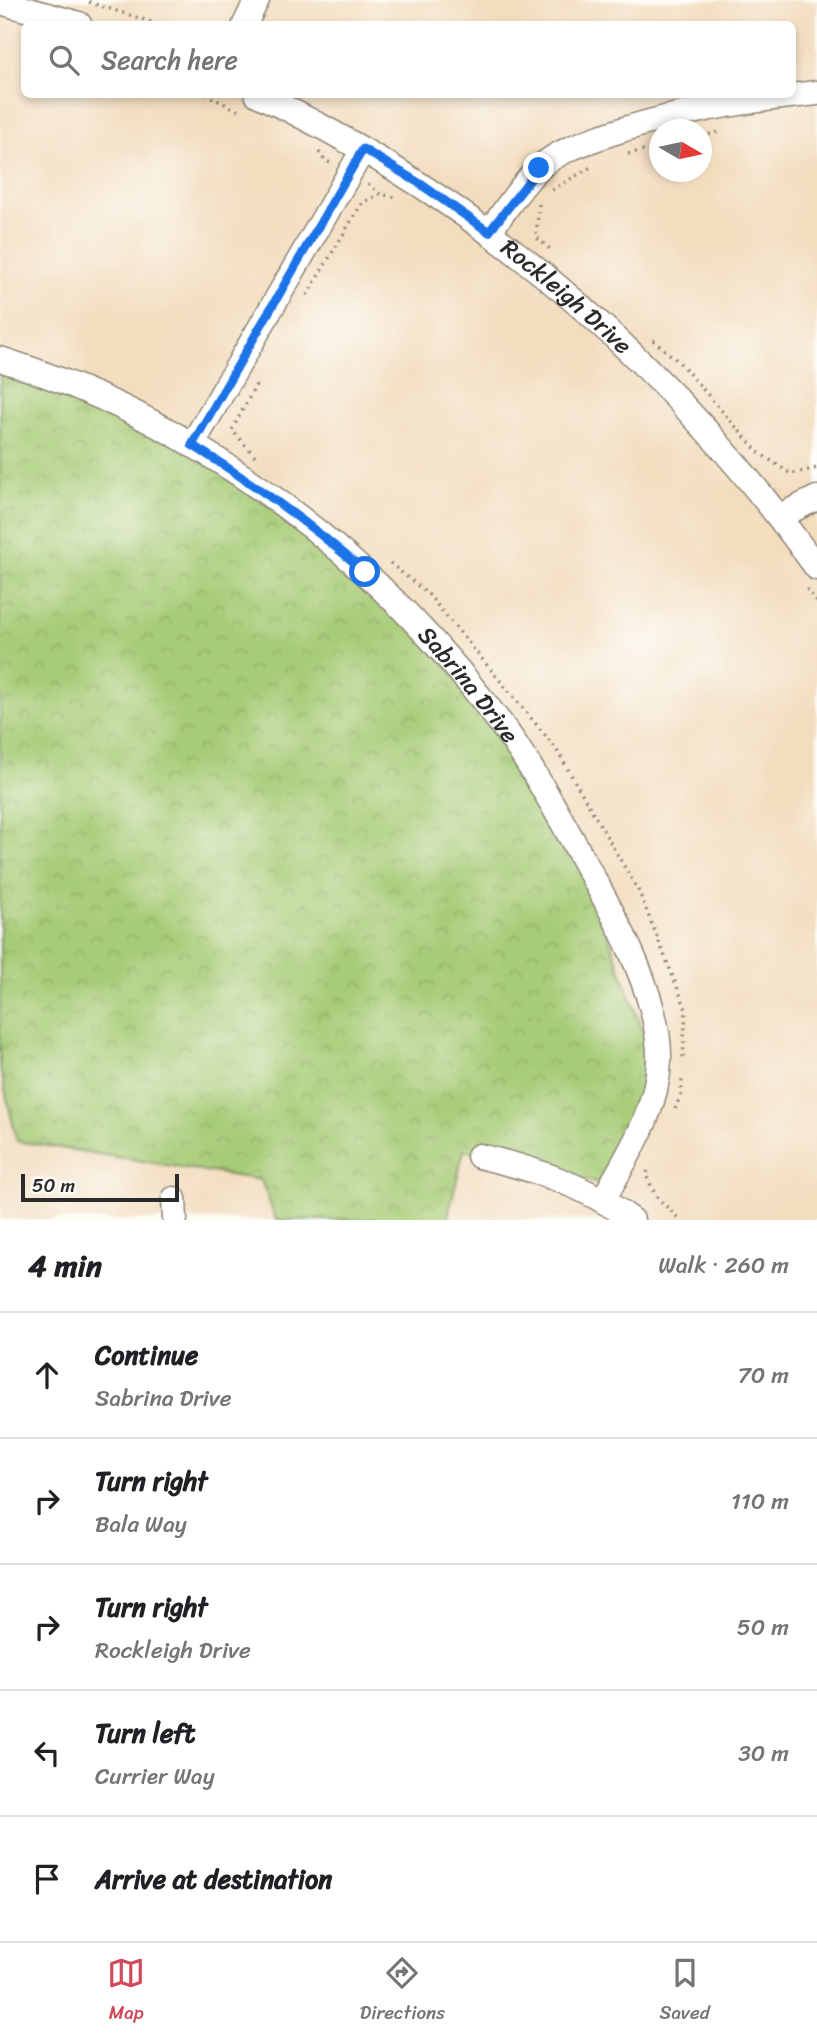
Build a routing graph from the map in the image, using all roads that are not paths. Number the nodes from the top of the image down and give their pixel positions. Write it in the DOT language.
graph roads {
  1 [pos="257,0"];
  2 [pos="0,2"];
  3 [pos="68,21"];
  4 [pos="246,21"];
  5 [pos="817,93"];
  6 [pos="796,95"];
  7 [pos="265,98"];
  8 [pos="766,98"];
  9 [pos="363,149"];
  10 [pos="489,232"];
  11 [pos="0,359"];
  12 [pos="192,445"];
  13 [pos="817,498"];
  14 [pos="780,516"];
  15 [pos="809,574"];
  16 [pos="479,1156"];
  17 [pos="603,1200"];
  18 [pos="632,1220"];
  1 -- 4 [label="street"];
  2 -- 3 [label="street"];
  5 -- 6 [label="street"];
  7 -- 9 [label="street, Rockleigh Drive"];
  8 -- 10 [label="street"];
  9 -- 10 [label="street, Rockleigh Drive"];
  9 -- 12 [label="street"];
  10 -- 14 [label="street, Rockleigh Drive"];
  11 -- 12 [label="street, Sabrina Drive"];
  12 -- 17 [label="street, Sabrina Drive"];
  13 -- 14 [label="street"];
  14 -- 15 [label="street, Rockleigh Drive"];
  16 -- 17 [label="street"];
  17 -- 18 [label="street"];
}
